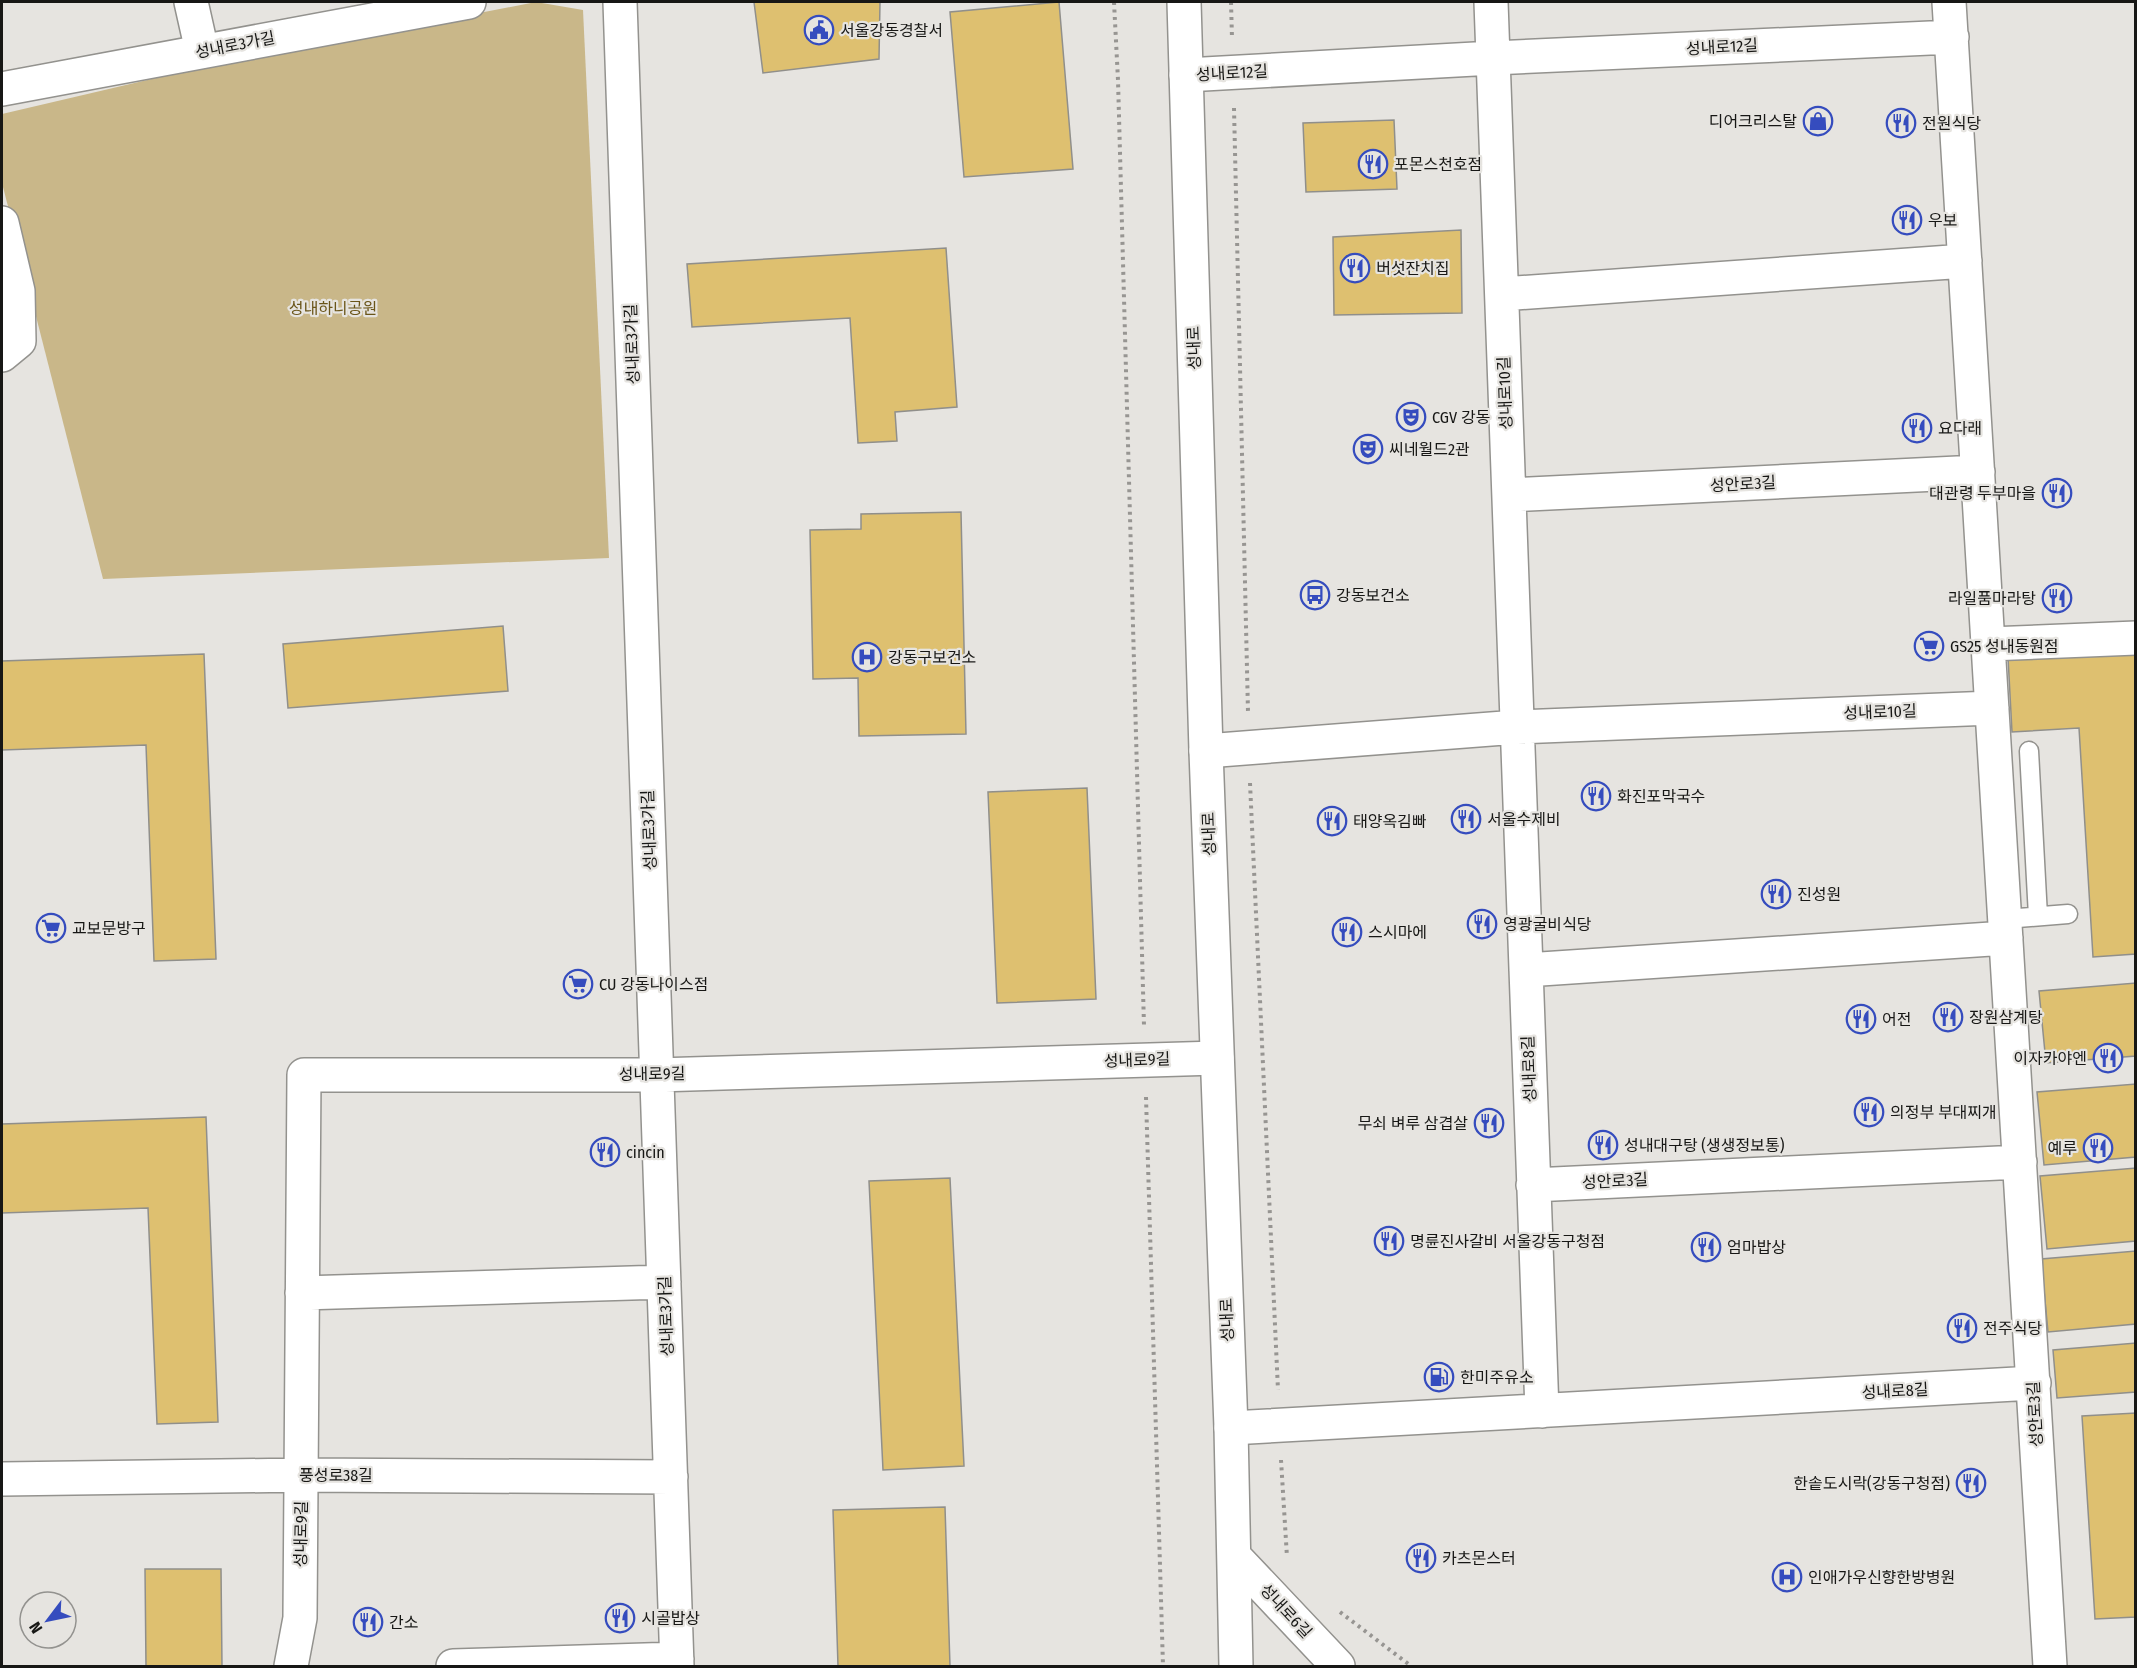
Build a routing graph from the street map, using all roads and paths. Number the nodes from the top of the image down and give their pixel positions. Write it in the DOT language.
graph roads {
  1 [pos="191,2"];
  2 [pos="469,2"];
  3 [pos="620,2"];
  4 [pos="1114,2"];
  5 [pos="1184,2"];
  6 [pos="1231,2"];
  7 [pos="1491,2"];
  8 [pos="1949,2"];
  9 [pos="412,7"];
  10 [pos="1952,37"];
  11 [pos="202,51"];
  12 [pos="1493,58"];
  13 [pos="1233,72"];
  14 [pos="1186,75"];
  15 [pos="2,89"];
  16 [pos="2,223"];
  17 [pos="1965,261"];
  18 [pos="1502,294"];
  19 [pos="2,355"];
  20 [pos="1978,472"];
  21 [pos="1509,495"];
  22 [pos="2136,638"];
  23 [pos="1989,644"];
  24 [pos="1992,708"];
  25 [pos="1517,727"];
  26 [pos="1249,748"];
  27 [pos="1206,751"];
  28 [pos="2029,751"];
  29 [pos="2068,914"];
  30 [pos="2038,916"];
  31 [pos="2006,929"];
  32 [pos="1526,970"];
  33 [pos="1217,1058"];
  34 [pos="1145,1060"];
  35 [pos="657,1075"];
  36 [pos="2020,1162"];
  37 [pos="1533,1185"];
  38 [pos="664,1282"];
  39 [pos="302,1293"];
  40 [pos="2034,1383"];
  41 [pos="1542,1411"];
  42 [pos="1280,1425"];
  43 [pos="1231,1428"];
  44 [pos="301,1475"];
  45 [pos="671,1476"];
  46 [pos="2,1479"];
  47 [pos="1234,1556"];
  48 [pos="1287,1567"];
  49 [pos="1338,1611"];
  50 [pos="677,1663"];
  51 [pos="291,1666"];
  52 [pos="470,1666"];
  53 [pos="1162,1666"];
  54 [pos="1236,1666"];
  55 [pos="1338,1666"];
  56 [pos="1411,1666"];
  57 [pos="2050,1666"];
  1 -- 11 [label="street"];
  2 -- 9 [label="street, 성내로3가길"];
  3 -- 35 [label="street, 성내로3가길"];
  4 -- 34 [label="path"];
  5 -- 14 [label="street, 성내로"];
  6 -- 13 [label="path"];
  7 -- 12 [label="street"];
  8 -- 10 [label="street, 성안로3길"];
  9 -- 11 [label="street, 성내로3가길"];
  10 -- 12 [label="street, 성내로12길"];
  10 -- 17 [label="street, 성안로3길"];
  11 -- 15 [label="street, 성내로3가길"];
  12 -- 13 [label="street, 성내로12길"];
  12 -- 18 [label="street, 성내로10길"];
  13 -- 14 [label="street, 성내로12길"];
  13 -- 26 [label="path"];
  14 -- 27 [label="street, 성내로"];
  16 -- 19 [label="street"];
  17 -- 18 [label="street"];
  17 -- 20 [label="street, 성안로3길"];
  18 -- 21 [label="street, 성내로10길"];
  20 -- 21 [label="street, 성안로3길"];
  20 -- 23 [label="street, 성안로3길"];
  21 -- 25 [label="street, 성내로10길"];
  22 -- 23 [label="street"];
  23 -- 24 [label="street, 성안로3길"];
  24 -- 25 [label="street, 성내로10길"];
  24 -- 31 [label="street, 성안로3길"];
  25 -- 26 [label="street, 성내로10길"];
  25 -- 32 [label="street, 성내로8길"];
  26 -- 27 [label="street, 성내로10길"];
  26 -- 42 [label="path"];
  27 -- 33 [label="street, 성내로"];
  28 -- 30 [label="lane"];
  29 -- 30 [label="lane"];
  30 -- 31 [label="lane"];
  31 -- 32 [label="street"];
  31 -- 36 [label="street, 성안로3길"];
  32 -- 37 [label="street, 성내로8길"];
  33 -- 34 [label="street, 성내로9길"];
  33 -- 43 [label="street, 성내로"];
  34 -- 35 [label="street, 성내로9길"];
  34 -- 53 [label="path"];
  35 -- 38 [label="street, 성내로3가길"];
  35 -- 39 [label="street, 성내로9길"];
  36 -- 37 [label="street, 성안로3길"];
  36 -- 40 [label="street, 성안로3길"];
  37 -- 41 [label="street, 성내로8길"];
  38 -- 39 [label="street"];
  38 -- 45 [label="street, 성내로3가길"];
  39 -- 44 [label="street, 성내로9길"];
  40 -- 41 [label="street, 성내로8길"];
  40 -- 57 [label="street, 성안로3길"];
  41 -- 42 [label="street, 성내로8길"];
  42 -- 43 [label="street, 성내로8길"];
  42 -- 48 [label="path"];
  43 -- 47 [label="street, 성내로"];
  44 -- 45 [label="street, 풍성로38길"];
  44 -- 46 [label="street, 풍성로38길"];
  44 -- 51 [label="street, 성내로9길"];
  45 -- 50 [label="street, 성내로3가길"];
  47 -- 54 [label="street, 성내로"];
  47 -- 55 [label="street, 성내로6길"];
  49 -- 56 [label="path"];
  50 -- 52 [label="street, 성내로3가길"];
}
